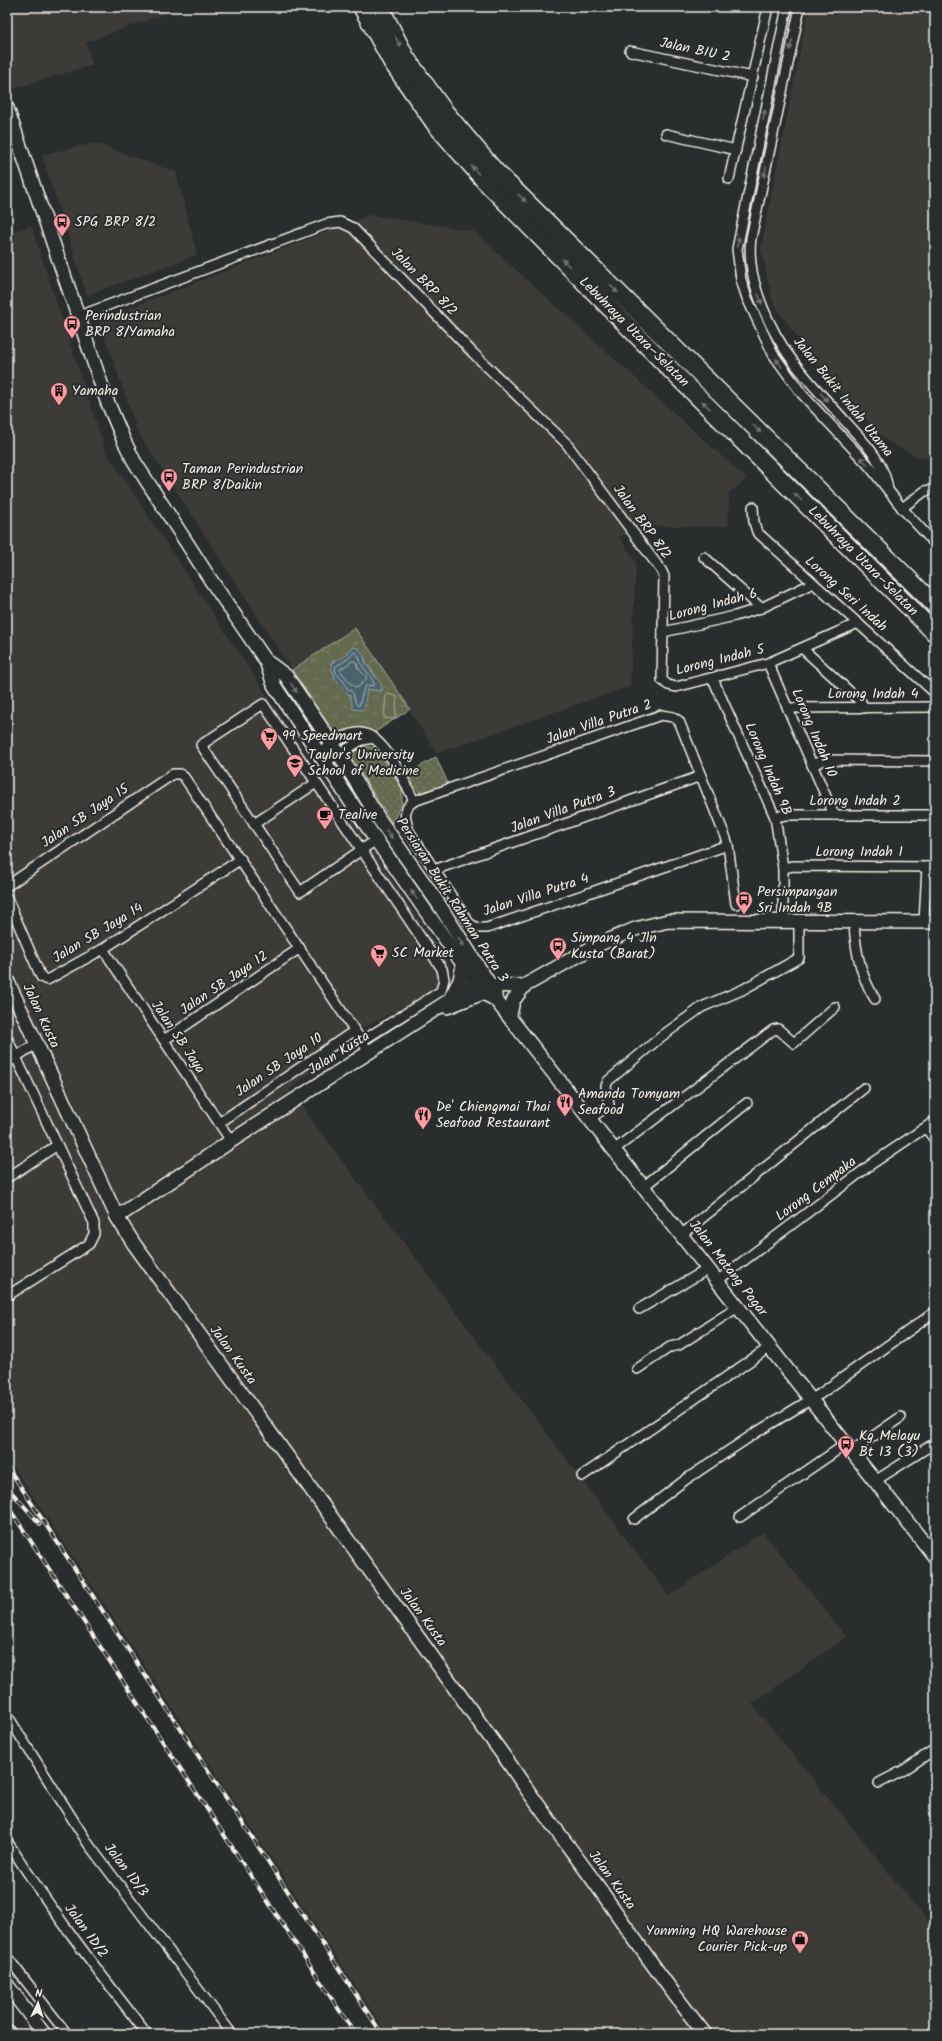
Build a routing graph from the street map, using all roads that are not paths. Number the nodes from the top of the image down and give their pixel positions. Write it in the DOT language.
graph roads {
  1 [pos="362,7"];
  2 [pos="380,7"];
  3 [pos="768,7"];
  4 [pos="785,7"];
  5 [pos="799,9"];
  6 [pos="630,50"];
  7 [pos="753,77"];
  8 [pos="7,108"];
  9 [pos="666,134"];
  10 [pos="736,150"];
  11 [pos="729,179"];
  12 [pos="79,316"];
  13 [pos="935,489"];
  14 [pos="888,491"];
  15 [pos="753,507"];
  16 [pos="902,508"];
  17 [pos="934,542"];
  18 [pos="704,557"];
  19 [pos="664,576"];
  20 [pos="813,583"];
  21 [pos="935,605"];
  22 [pos="761,608"];
  23 [pos="858,623"];
  24 [pos="663,632"];
  25 [pos="935,633"];
  26 [pos="804,649"];
  27 [pos="266,661"];
  28 [pos="768,663"];
  29 [pos="713,679"];
  30 [pos="935,693"];
  31 [pos="935,707"];
  32 [pos="788,708"];
  33 [pos="864,708"];
  34 [pos="336,749"];
  35 [pos="322,757"];
  36 [pos="935,761"];
  37 [pos="812,765"];
  38 [pos="701,776"];
  39 [pos="316,783"];
  40 [pos="414,801"];
  41 [pos="834,815"];
  42 [pos="935,815"];
  43 [pos="775,817"];
  44 [pos="254,824"];
  45 [pos="376,840"];
  46 [pos="728,845"];
  47 [pos="362,850"];
  48 [pos="241,859"];
  49 [pos="931,867"];
  50 [pos="783,868"];
  51 [pos="434,870"];
  52 [pos="7,886"];
  53 [pos="7,898"];
  54 [pos="438,903"];
  55 [pos="736,904"];
  56 [pos="431,920"];
  57 [pos="783,921"];
  58 [pos="799,921"];
  59 [pos="854,922"];
  60 [pos="930,922"];
  61 [pos="300,948"];
  62 [pos="103,949"];
  63 [pos="467,961"];
  64 [pos="7,980"];
  65 [pos="522,989"];
  66 [pos="490,990"];
  67 [pos="450,999"];
  68 [pos="874,999"];
  69 [pos="834,1007"];
  70 [pos="438,1009"];
  71 [pos="510,1015"];
  72 [pos="384,1027"];
  73 [pos="354,1031"];
  74 [pos="7,1038"];
  75 [pos="392,1038"];
  76 [pos="164,1040"];
  77 [pos="362,1041"];
  78 [pos="37,1043"];
  79 [pos="369,1053"];
  80 [pos="16,1057"];
  81 [pos="7,1063"];
  82 [pos="864,1088"];
  83 [pos="747,1103"];
  84 [pos="591,1118"];
  85 [pos="935,1121"];
  86 [pos="219,1123"];
  87 [pos="926,1128"];
  88 [pos="231,1140"];
  89 [pos="935,1140"];
  90 [pos="56,1146"];
  91 [pos="615,1150"];
  92 [pos="7,1178"];
  93 [pos="643,1187"];
  94 [pos="117,1217"];
  95 [pos="681,1235"];
  96 [pos="708,1269"];
  97 [pos="717,1281"];
  98 [pos="7,1296"];
  99 [pos="738,1307"];
  100 [pos="639,1309"];
  101 [pos="935,1312"];
  102 [pos="770,1348"];
  103 [pos="637,1369"];
  104 [pos="811,1399"];
  105 [pos="901,1417"];
  106 [pos="935,1446"];
  107 [pos="849,1448"];
  108 [pos="582,1476"];
  109 [pos="875,1481"];
  110 [pos="740,1517"];
  111 [pos="634,1519"];
  112 [pos="934,1555"];
  113 [pos="7,1715"];
  114 [pos="935,1749"];
  115 [pos="879,1783"];
  116 [pos="7,1841"];
  117 [pos="7,1957"];
  118 [pos="8,1987"];
  119 [pos="7,2028"];
  120 [pos="12,2034"];
  121 [pos="44,2034"];
  122 [pos="67,2034"];
  123 [pos="147,2034"];
  124 [pos="231,2034"];
  125 [pos="705,2034"];
  25 -- 1 [label="highway, Lebuhraya Utara–Selatan, one-way"];
  2 -- 21 [label="highway, Lebuhraya Utara–Selatan, one-way"];
  3 -- 7 [label="street"];
  4 -- 5 [label="street"];
  14 -- 4 [label="street, Jalan Bukit Indah Utama, one-way"];
  5 -- 14 [label="street, Jalan Bukit Indah Utama, one-way"];
  6 -- 7 [label="street, Jalan BIU 2"];
  7 -- 10 [label="street"];
  8 -- 12 [label="street, Persiaran Bukit Rahman Putra 3"];
  9 -- 10 [label="street"];
  10 -- 11 [label="street"];
  12 -- 19 [label="street, Jalan BRP 8/2"];
  12 -- 27 [label="street, Persiaran Bukit Rahman Putra 3"];
  13 -- 16 [label="street"];
  14 -- 16 [label="street"];
  15 -- 20 [label="street, Lorong Seri Indah"];
  16 -- 17 [label="street"];
  18 -- 22 [label="street"];
  19 -- 24 [label="street, Lorong Indah 5"];
  20 -- 22 [label="street, Lorong Indah 6"];
  20 -- 23 [label="street, Lorong Seri Indah"];
  22 -- 24 [label="street, Lorong Indah 6"];
  23 -- 26 [label="street, Lorong Indah 5"];
  23 -- 30 [label="street, Lorong Seri Indah"];
  24 -- 29 [label="street, Lorong Indah 5"];
  26 -- 28 [label="street, Lorong Indah 5"];
  26 -- 33 [label="street"];
  27 -- 34 [label="street, Persiaran Bukit Rahman Putra 3, one-way"];
  27 -- 35 [label="street, Persiaran Bukit Rahman Putra 3"];
  28 -- 29 [label="street, Lorong Indah 5"];
  28 -- 32 [label="street, Lorong Indah 10"];
  29 -- 43 [label="street, Lorong Indah 9B"];
  31 -- 33 [label="street, Lorong Indah 4"];
  32 -- 33 [label="street, Lorong Indah 4"];
  32 -- 37 [label="street, Lorong Indah 10"];
  34 -- 35 [label="street"];
  34 -- 40 [label="street"];
  34 -- 54 [label="street, Persiaran Bukit Rahman Putra 3, one-way"];
  35 -- 45 [label="street, Persiaran Bukit Rahman Putra 3"];
  36 -- 37 [label="street"];
  37 -- 41 [label="street, Lorong Indah 10"];
  38 -- 40 [label="street, Jalan Villa Putra 2"];
  38 -- 46 [label="street, Jalan Villa Putra 2"];
  38 -- 51 [label="street, Jalan Villa Putra 3"];
  39 -- 44 [label="street"];
  39 -- 44 [label="street"];
  39 -- 47 [label="street"];
  40 -- 51 [label="street, Jalan Villa Putra 4"];
  41 -- 42 [label="street, Lorong Indah 2"];
  41 -- 43 [label="street, Lorong Indah 2"];
  43 -- 50 [label="street, Lorong Indah 9B"];
  44 -- 47 [label="street"];
  45 -- 47 [label="street"];
  56 -- 45 [label="street, Persiaran Bukit Rahman Putra 3, one-way"];
  46 -- 51 [label="street, Jalan Villa Putra 4"];
  46 -- 55 [label="street, Jalan Villa Putra 2"];
  47 -- 72 [label="street"];
  48 -- 52 [label="street, Jalan SB Jaya 15"];
  48 -- 61 [label="street"];
  48 -- 62 [label="street, Jalan SB Jaya 14"];
  49 -- 50 [label="street, Lorong Indah 1"];
  49 -- 60 [label="street"];
  50 -- 57 [label="street, Lorong Indah 9B"];
  53 -- 62 [label="street, Jalan SB Jaya 14"];
  54 -- 56 [label="street"];
  54 -- 63 [label="street, Persiaran Bukit Rahman Putra 3, one-way"];
  56 -- 63 [label="street, Persiaran Bukit Rahman Putra 3"];
  57 -- 58 [label="street"];
  57 -- 65 [label="street"];
  58 -- 59 [label="street"];
  58 -- 84 [label="street"];
  59 -- 60 [label="street"];
  59 -- 68 [label="street"];
  61 -- 73 [label="street"];
  61 -- 76 [label="street, Jalan SB Jaya 12"];
  62 -- 76 [label="street, Jalan SB Jaya"];
  63 -- 66 [label="street, Persiaran Bukit Rahman Putra 3"];
  63 -- 66 [label="street"];
  63 -- 67 [label="street"];
  64 -- 78 [label="street, Jalan Kusta"];
  65 -- 66 [label="street"];
  65 -- 71 [label="street"];
  66 -- 67 [label="street, Jalan Kusta"];
  66 -- 70 [label="street, Jalan Kusta"];
  66 -- 71 [label="street, Jalan Matang Pagar"];
  67 -- 70 [label="street, Jalan Kusta"];
  69 -- 91 [label="street"];
  70 -- 75 [label="street, Jalan Kusta"];
  71 -- 84 [label="street, Jalan Matang Pagar"];
  72 -- 75 [label="street"];
  72 -- 77 [label="street"];
  73 -- 77 [label="street"];
  73 -- 86 [label="street, Jalan SB Jaya 10"];
  74 -- 80 [label="street"];
  75 -- 79 [label="street, Jalan Kusta"];
  76 -- 86 [label="street, Jalan SB Jaya"];
  77 -- 79 [label="street"];
  78 -- 80 [label="street"];
  78 -- 94 [label="street, Jalan Kusta"];
  79 -- 88 [label="street, Jalan Kusta"];
  80 -- 81 [label="street"];
  80 -- 90 [label="street"];
  82 -- 95 [label="street"];
  83 -- 93 [label="street"];
  84 -- 91 [label="street, Jalan Matang Pagar"];
  85 -- 87 [label="street, Lorong Cempaka"];
  86 -- 88 [label="street, Jalan SB Jaya"];
  87 -- 89 [label="street"];
  87 -- 97 [label="street, Lorong Cempaka"];
  88 -- 94 [label="street, Jalan Kusta"];
  90 -- 92 [label="street"];
  90 -- 98 [label="street"];
  91 -- 93 [label="street, Jalan Matang Pagar"];
  93 -- 95 [label="street, Jalan Matang Pagar"];
  94 -- 125 [label="street, Jalan Kusta"];
  95 -- 96 [label="street, Jalan Matang Pagar"];
  96 -- 97 [label="street, Jalan Matang Pagar"];
  96 -- 100 [label="street"];
  97 -- 99 [label="street, Jalan Matang Pagar"];
  99 -- 102 [label="street, Jalan Matang Pagar"];
  99 -- 103 [label="street"];
  101 -- 104 [label="street"];
  102 -- 104 [label="street, Jalan Matang Pagar"];
  102 -- 108 [label="street"];
  104 -- 107 [label="street, Jalan Matang Pagar"];
  104 -- 111 [label="street"];
  105 -- 107 [label="street"];
  106 -- 109 [label="street"];
  107 -- 109 [label="street, Jalan Matang Pagar"];
  107 -- 110 [label="street"];
  109 -- 112 [label="street, Jalan Matang Pagar"];
  113 -- 124 [label="street, Jalan 1D/3"];
  114 -- 115 [label="street"];
  116 -- 123 [label="street, Jalan 1D/2"];
  117 -- 122 [label="street"];
  118 -- 121 [label="street"];
  119 -- 120 [label="street"];
}
